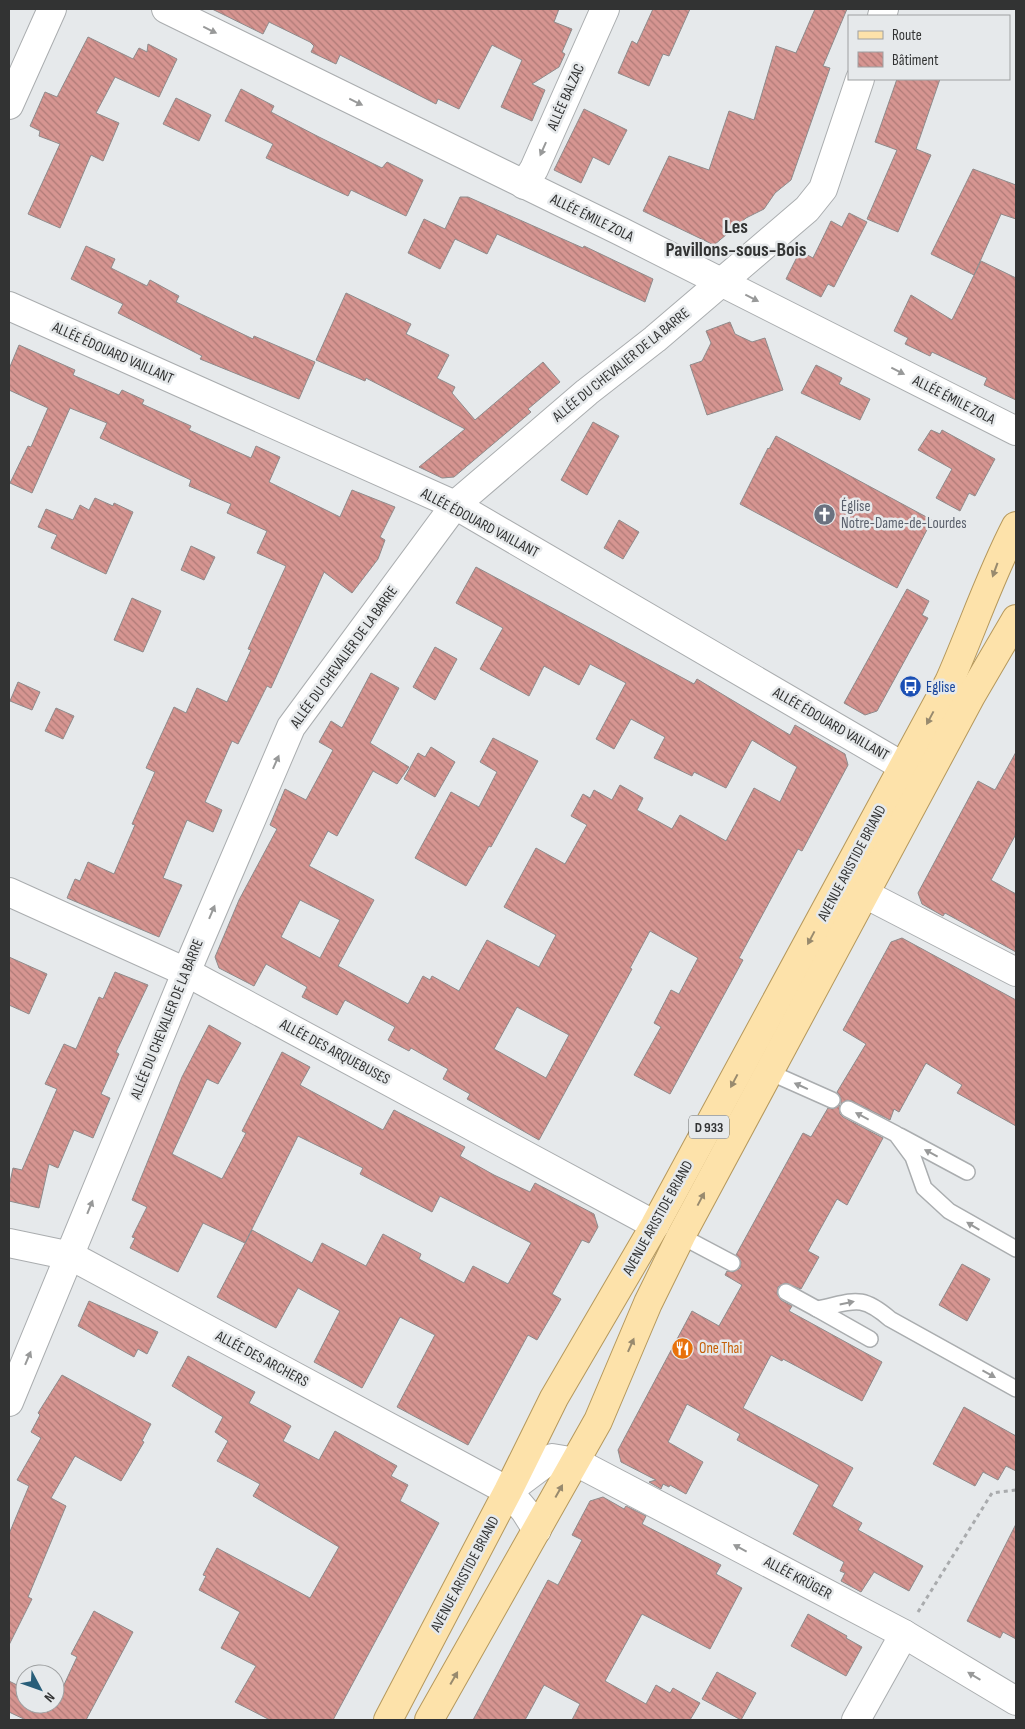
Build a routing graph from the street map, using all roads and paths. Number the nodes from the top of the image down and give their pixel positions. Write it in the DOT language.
graph roads {
  1 [pos="52,9"];
  2 [pos="166,9"];
  3 [pos="605,9"];
  4 [pos="860,80"];
  5 [pos="9,105"];
  6 [pos="524,185"];
  7 [pos="720,282"];
  8 [pos="9,306"];
  9 [pos="1016,431"];
  10 [pos="455,506"];
  11 [pos="1016,526"];
  12 [pos="1016,619"];
  13 [pos="904,767"];
  14 [pos="9,892"];
  15 [pos="865,894"];
  16 [pos="186,972"];
  17 [pos="1016,972"];
  18 [pos="769,1072"];
  19 [pos="832,1100"];
  20 [pos="848,1108"];
  21 [pos="896,1134"];
  22 [pos="967,1172"];
  23 [pos="656,1225"];
  24 [pos="680,1236"];
  25 [pos="9,1243"];
  26 [pos="1016,1249"];
  27 [pos="71,1256"];
  28 [pos="732,1263"];
  29 [pos="786,1292"];
  30 [pos="818,1309"];
  31 [pos="870,1339"];
  32 [pos="1016,1389"];
  33 [pos="9,1402"];
  34 [pos="576,1462"];
  35 [pos="1016,1490"];
  36 [pos="508,1491"];
  37 [pos="537,1530"];
  38 [pos="904,1634"];
  39 [pos="1016,1701"];
  40 [pos="388,1720"];
  41 [pos="429,1720"];
  42 [pos="856,1720"];
  1 -- 5 [label="street"];
  2 -- 6 [label="street, ALLÉE ÉMILE ZOLA, one-way"];
  3 -- 6 [label="street, ALLÉE BALZAC, one-way"];
  4 -- 7 [label="street, ALLÉE DU CHEVALIER DE LA BARRE"];
  6 -- 7 [label="street, ALLÉE ÉMILE ZOLA"];
  7 -- 9 [label="street, ALLÉE ÉMILE ZOLA, one-way"];
  7 -- 10 [label="street, ALLÉE DU CHEVALIER DE LA BARRE"];
  8 -- 10 [label="street, ALLÉE ÉDOUARD VAILLANT"];
  10 -- 13 [label="street, ALLÉE ÉDOUARD VAILLANT"];
  16 -- 10 [label="street, ALLÉE DU CHEVALIER DE LA BARRE, one-way"];
  11 -- 13 [label="main road, AVENUE ARISTIDE BRIAND / D 933, one-way"];
  12 -- 15 [label="main road, AVENUE ARISTIDE BRIAND / D 933"];
  13 -- 23 [label="main road, AVENUE ARISTIDE BRIAND / D 933, one-way"];
  14 -- 16 [label="street, ALLÉE DES ARQUEBUSES"];
  15 -- 17 [label="street"];
  15 -- 18 [label="main road, AVENUE ARISTIDE BRIAND / D 933"];
  16 -- 23 [label="street, ALLÉE DES ARQUEBUSES"];
  27 -- 16 [label="street, ALLÉE DU CHEVALIER DE LA BARRE, one-way"];
  19 -- 18 [label="lane, one-way"];
  24 -- 18 [label="main road, AVENUE ARISTIDE BRIAND / D 933, one-way"];
  21 -- 20 [label="lane, one-way"];
  22 -- 21 [label="lane, one-way"];
  26 -- 21 [label="lane, one-way"];
  23 -- 36 [label="main road, AVENUE ARISTIDE BRIAND / D 933"];
  24 -- 28 [label="lane"];
  34 -- 24 [label="main road, AVENUE ARISTIDE BRIAND / D 933, one-way"];
  25 -- 27 [label="street, ALLÉE DES ARCHERS"];
  33 -- 27 [label="street, ALLÉE DU CHEVALIER DE LA BARRE, one-way"];
  27 -- 36 [label="street, ALLÉE DES ARCHERS"];
  29 -- 30 [label="lane"];
  30 -- 31 [label="lane"];
  30 -- 32 [label="lane, one-way"];
  34 -- 36 [label="street, ALLÉE KRÜGER"];
  37 -- 34 [label="main road, AVENUE ARISTIDE BRIAND / D 933, one-way"];
  38 -- 34 [label="street, ALLÉE KRÜGER, one-way"];
  35 -- 38 [label="path"];
  36 -- 37 [label="street, ALLÉE DES ARCHERS"];
  36 -- 40 [label="main road, AVENUE ARISTIDE BRIAND / D 933"];
  41 -- 37 [label="main road, AVENUE ARISTIDE BRIAND / D 933, one-way"];
  39 -- 38 [label="street, ALLÉE KRÜGER, one-way"];
  38 -- 42 [label="street"];
}
